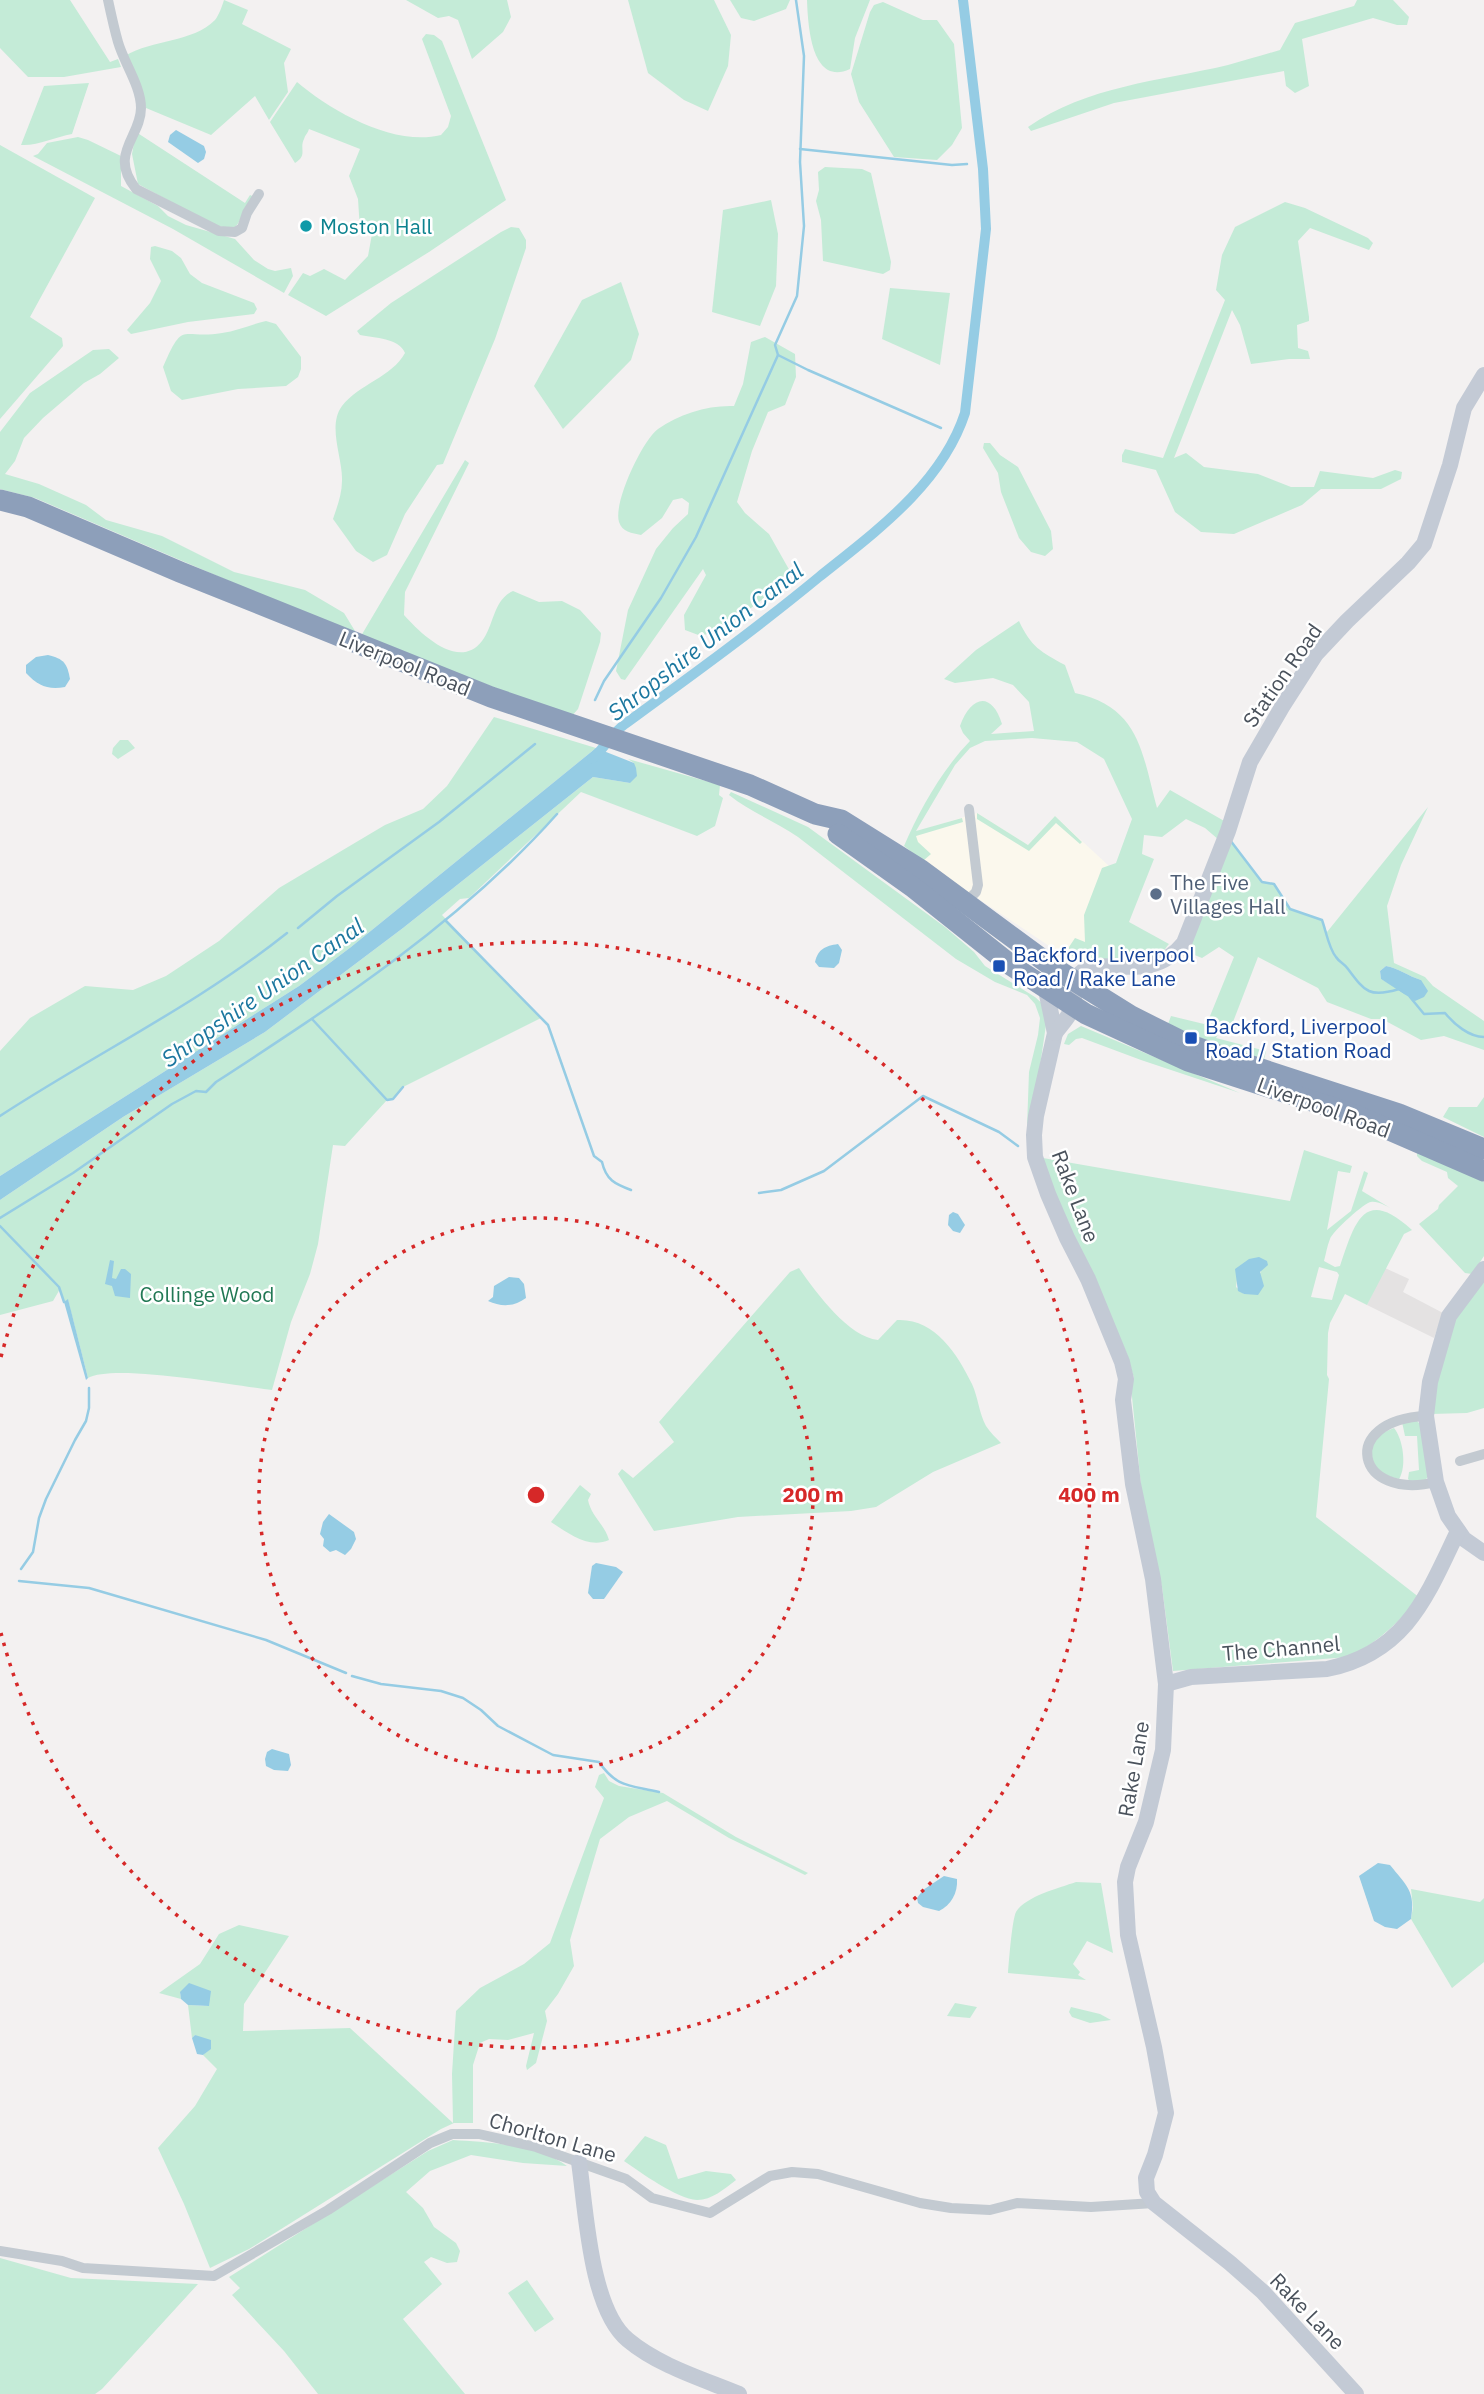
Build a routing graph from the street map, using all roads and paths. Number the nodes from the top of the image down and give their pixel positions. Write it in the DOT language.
graph roads {
  1 [pos="108,0"];
  2 [pos="259,194"];
  3 [pos="1484,375"];
  4 [pos="0,500"];
  5 [pos="969,809"];
  6 [pos="959,910"];
  7 [pos="1104,965"];
  8 [pos="1074,981"];
  9 [pos="1046,990"];
  10 [pos="1092,993"];
  11 [pos="1073,1007"];
  12 [pos="1055,1033"];
  13 [pos="1484,1149"];
  14 [pos="1484,1171"];
  15 [pos="1484,1269"];
  16 [pos="1426,1416"];
  17 [pos="1484,1454"];
  18 [pos="1460,1461"];
  19 [pos="1436,1482"];
  20 [pos="1458,1531"];
  21 [pos="1484,1553"];
  22 [pos="1167,1684"];
  23 [pos="579,2162"];
  24 [pos="1154,2203"];
  25 [pos="0,2251"];
  26 [pos="739,2394"];
  27 [pos="1356,2394"];
  1 -- 2 [label="street"];
  3 -- 7 [label="street, Station Road"];
  4 -- 6 [label="highway, Liverpool Road"];
  5 -- 6 [label="street"];
  6 -- 8 [label="highway, Liverpool Road"];
  6 -- 9 [label="highway, Liverpool Road"];
  7 -- 8 [label="street, Station Road"];
  7 -- 10 [label="street"];
  8 -- 10 [label="highway, Liverpool Road"];
  8 -- 11 [label="street"];
  9 -- 11 [label="highway, Liverpool Road"];
  9 -- 12 [label="street, Rake Lane"];
  10 -- 13 [label="highway, Liverpool Road"];
  11 -- 12 [label="street, Rake Lane"];
  11 -- 14 [label="highway, Liverpool Road"];
  12 -- 22 [label="street, Rake Lane"];
  15 -- 16 [label="street"];
  16 -- 19 [label="street"];
  16 -- 19 [label="street"];
  17 -- 18 [label="street"];
  19 -- 20 [label="street"];
  20 -- 21 [label="street"];
  20 -- 22 [label="street, The Channel"];
  22 -- 24 [label="street, Rake Lane"];
  23 -- 24 [label="street, Chorlton Lane"];
  23 -- 25 [label="street, Chorlton Lane"];
  23 -- 26 [label="street"];
  24 -- 27 [label="street, Rake Lane"];
}
